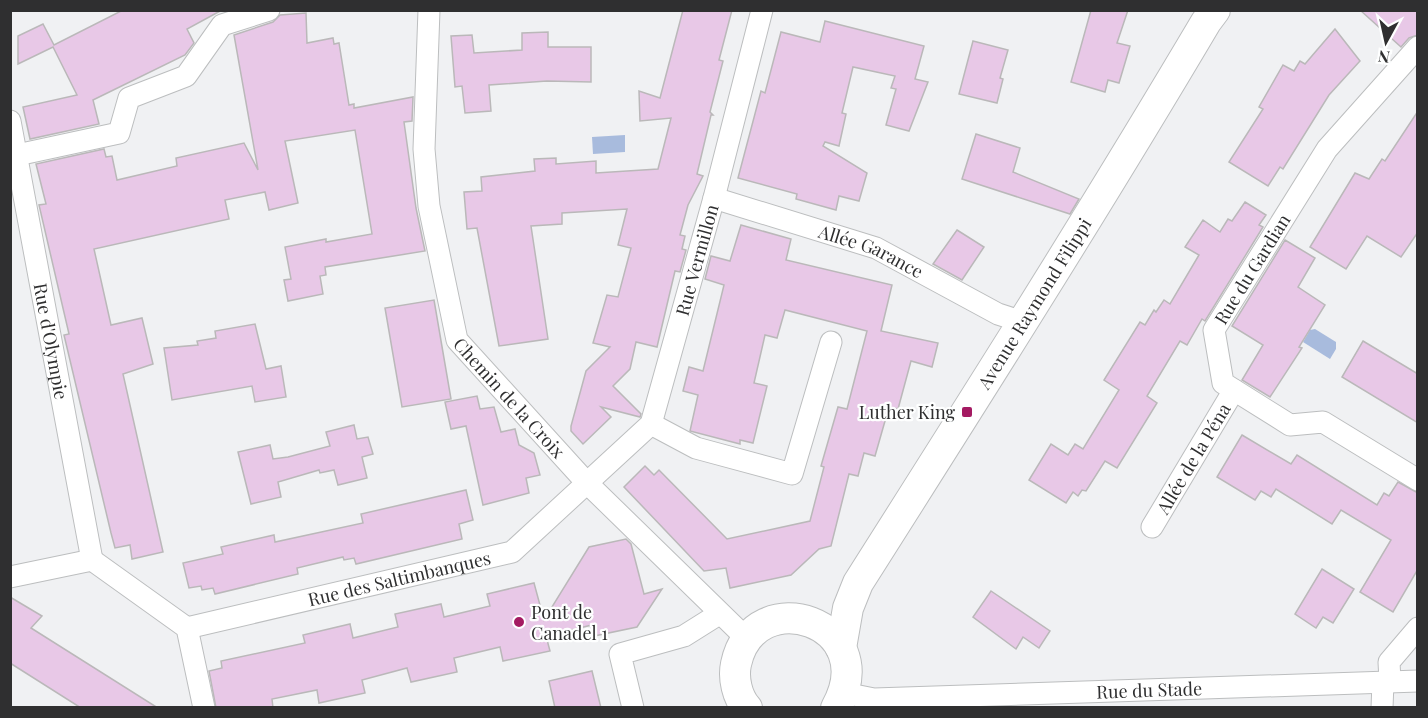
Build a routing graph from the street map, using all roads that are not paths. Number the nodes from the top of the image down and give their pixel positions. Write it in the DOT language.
graph roads {
  1 [pos="269,10"];
  2 [pos="429,10"];
  3 [pos="762,10"];
  4 [pos="1210,14"];
  5 [pos="1418,47"];
  6 [pos="10,121"];
  7 [pos="17,154"];
  8 [pos="714,198"];
  9 [pos="1023,322"];
  10 [pos="831,342"];
  11 [pos="1234,390"];
  12 [pos="651,424"];
  13 [pos="1418,480"];
  14 [pos="586,482"];
  15 [pos="1152,527"];
  16 [pos="92,560"];
  17 [pos="10,577"];
  18 [pos="858,583"];
  19 [pos="719,614"];
  20 [pos="795,618"];
  21 [pos="187,628"];
  22 [pos="1418,628"];
  23 [pos="747,639"];
  24 [pos="841,648"];
  25 [pos="1386,681"];
  26 [pos="1418,681"];
  27 [pos="840,700"];
  28 [pos="986,701"];
  29 [pos="745,706"];
  30 [pos="204,708"];
  31 [pos="633,708"];
  32 [pos="1382,708"];
  1 -- 7 [label="street"];
  2 -- 14 [label="street, Chemin de la Croix"];
  3 -- 8 [label="street, Rue Vermillon"];
  4 -- 9 [label="main road, Avenue Raymond Filippi"];
  5 -- 11 [label="street, Rue du Gardian"];
  6 -- 7 [label="street, Rue d'Olympie"];
  7 -- 16 [label="street, Rue d'Olympie"];
  8 -- 9 [label="street, Allée Garance"];
  8 -- 12 [label="street, Rue Vermillon"];
  9 -- 18 [label="main road, Avenue Raymond Filippi"];
  10 -- 12 [label="street"];
  11 -- 13 [label="street, Rue du Gardian"];
  11 -- 15 [label="street, Allée de la Péna"];
  12 -- 14 [label="street"];
  14 -- 19 [label="street, Chemin de la Croix"];
  14 -- 21 [label="street, Rue des Saltimbanques"];
  16 -- 17 [label="street"];
  16 -- 21 [label="street"];
  18 -- 20 [label="main road, Avenue Raymond Filippi"];
  18 -- 24 [label="main road, Avenue Raymond Filippi"];
  19 -- 23 [label="street, Chemin de la Croix"];
  19 -- 31 [label="street"];
  20 -- 23 [label="main road, Avenue Raymond Filippi"];
  20 -- 24 [label="main road"];
  21 -- 30 [label="street"];
  22 -- 25 [label="street"];
  23 -- 29 [label="main road"];
  24 -- 27 [label="main road"];
  25 -- 26 [label="street, Rue du Stade"];
  25 -- 28 [label="street, Rue du Stade"];
  25 -- 32 [label="street"];
  27 -- 28 [label="street, Rue du Stade"];
}
